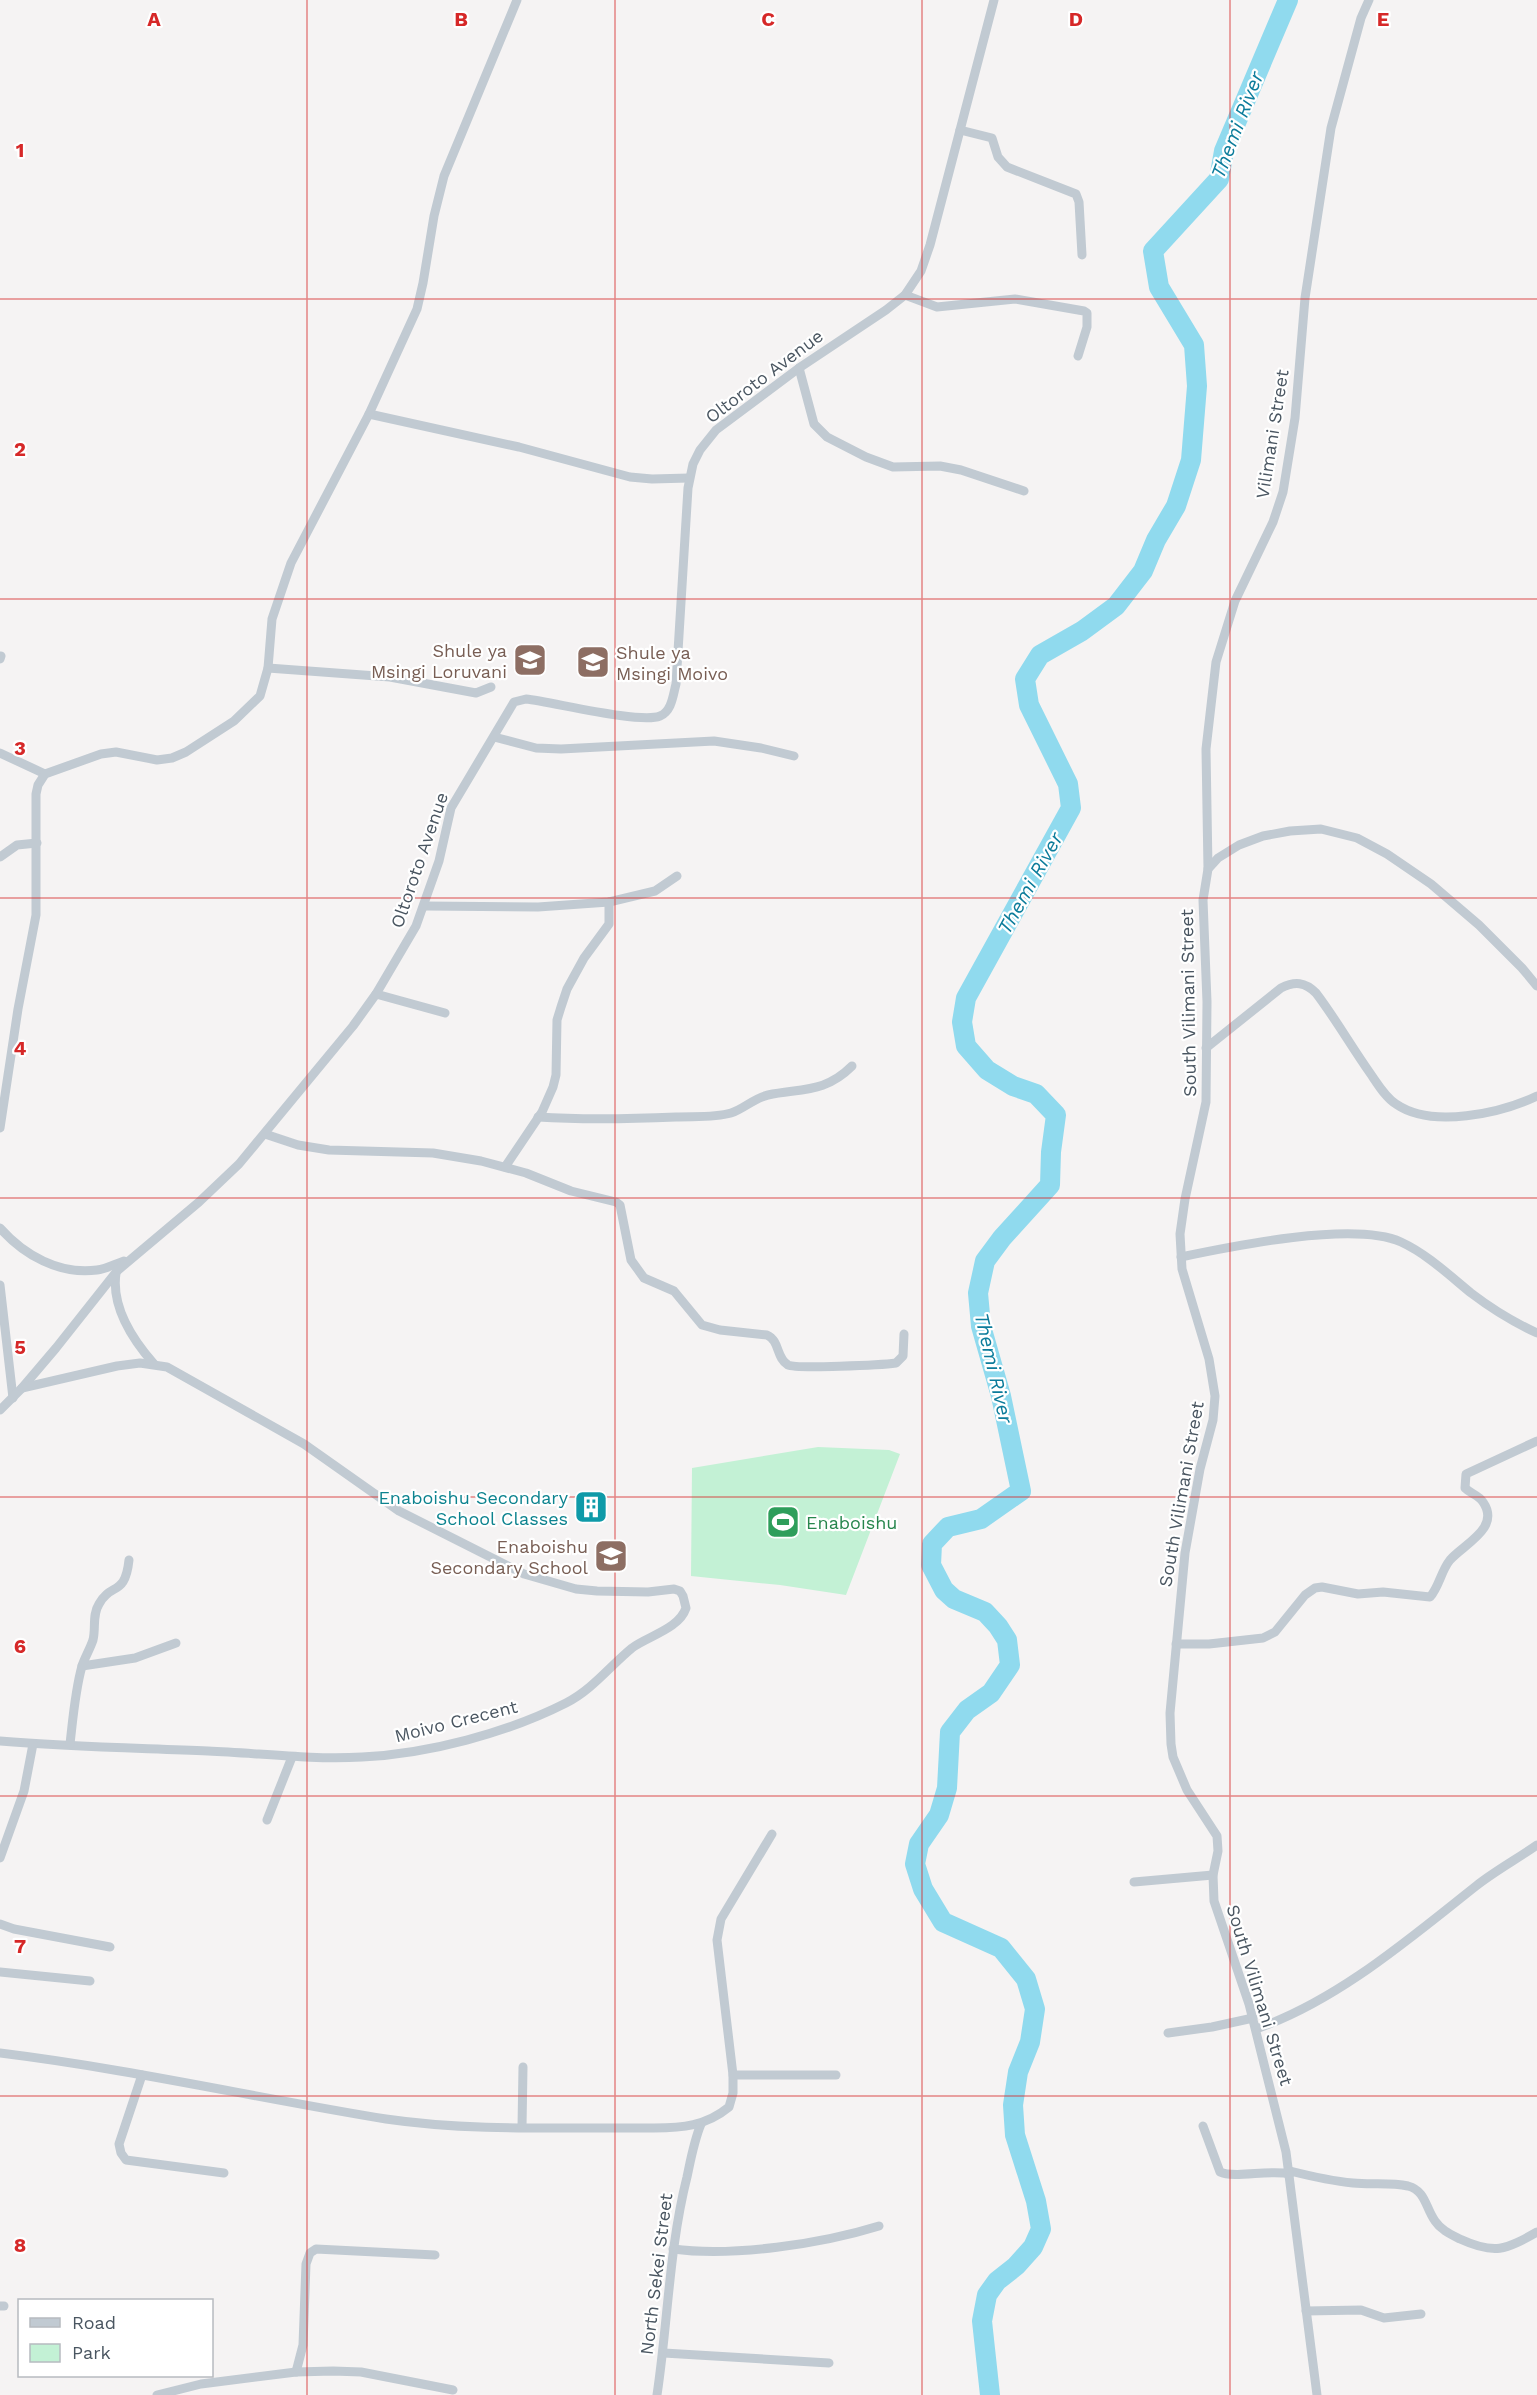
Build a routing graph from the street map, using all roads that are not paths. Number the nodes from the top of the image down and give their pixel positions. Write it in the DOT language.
graph roads {
  1 [pos="517,0"];
  2 [pos="994,0"];
  3 [pos="1369,0"];
  4 [pos="960,130"];
  5 [pos="1082,255"];
  6 [pos="905,295"];
  7 [pos="1078,356"];
  8 [pos="799,368"];
  9 [pos="369,414"];
  10 [pos="689,478"];
  11 [pos="1024,491"];
  12 [pos="268,668"];
  13 [pos="491,687"];
  14 [pos="494,736"];
  15 [pos="0,753"];
  16 [pos="794,756"];
  17 [pos="45,774"];
  18 [pos="37,843"];
  19 [pos="0,857"];
  20 [pos="1208,869"];
  21 [pos="677,876"];
  22 [pos="609,902"];
  23 [pos="424,906"];
  24 [pos="1537,986"];
  25 [pos="376,994"];
  26 [pos="445,1013"];
  27 [pos="1206,1048"];
  28 [pos="852,1066"];
  29 [pos="1537,1096"];
  30 [pos="538,1117"];
  31 [pos="0,1128"];
  32 [pos="265,1134"];
  33 [pos="505,1167"];
  34 [pos="0,1228"];
  35 [pos="1181,1257"];
  36 [pos="130,1259"];
  37 [pos="117,1271"];
  38 [pos="0,1285"];
  39 [pos="1537,1333"];
  40 [pos="904,1334"];
  41 [pos="154,1364"];
  42 [pos="22,1388"];
  43 [pos="13,1398"];
  44 [pos="0,1410"];
  45 [pos="1537,1441"];
  46 [pos="129,1560"];
  47 [pos="176,1643"];
  48 [pos="1176,1644"];
  49 [pos="82,1666"];
  50 [pos="0,1741"];
  51 [pos="33,1744"];
  52 [pos="70,1744"];
  53 [pos="292,1757"];
  54 [pos="267,1820"];
  55 [pos="772,1834"];
  56 [pos="1537,1845"];
  57 [pos="0,1858"];
  58 [pos="1213,1875"];
  59 [pos="1134,1882"];
  60 [pos="0,1924"];
  61 [pos="110,1947"];
  62 [pos="0,1972"];
  63 [pos="90,1981"];
  64 [pos="1253,2019"];
  65 [pos="1256,2029"];
  66 [pos="1168,2033"];
  67 [pos="0,2053"];
  68 [pos="523,2067"];
  69 [pos="142,2075"];
  70 [pos="733,2075"];
  71 [pos="836,2075"];
  72 [pos="701,2124"];
  73 [pos="1203,2126"];
  74 [pos="522,2127"];
  75 [pos="1290,2172"];
  76 [pos="224,2173"];
  77 [pos="879,2226"];
  78 [pos="1537,2232"];
  79 [pos="674,2249"];
  80 [pos="435,2255"];
  81 [pos="1306,2311"];
  82 [pos="1421,2314"];
  83 [pos="664,2353"];
  84 [pos="829,2363"];
  85 [pos="296,2372"];
  86 [pos="453,2390"];
  87 [pos="157,2395"];
  88 [pos="657,2395"];
  89 [pos="1317,2395"];
  1 -- 9 [label="street"];
  2 -- 4 [label="street, Oltoroto Avenue"];
  3 -- 20 [label="street, Vilimani Street"];
  4 -- 5 [label="street"];
  4 -- 6 [label="street, Oltoroto Avenue"];
  6 -- 7 [label="street"];
  6 -- 8 [label="street, Oltoroto Avenue"];
  8 -- 10 [label="street, Oltoroto Avenue"];
  8 -- 11 [label="street"];
  9 -- 10 [label="street"];
  9 -- 12 [label="street"];
  10 -- 14 [label="street, Oltoroto Avenue"];
  12 -- 13 [label="street"];
  12 -- 17 [label="street"];
  14 -- 16 [label="street"];
  14 -- 23 [label="street, Oltoroto Avenue"];
  15 -- 17 [label="street"];
  17 -- 18 [label="street"];
  18 -- 19 [label="street"];
  18 -- 31 [label="street"];
  20 -- 24 [label="street"];
  20 -- 27 [label="street, South Vilimani Street"];
  21 -- 22 [label="street"];
  22 -- 23 [label="street"];
  22 -- 30 [label="street"];
  23 -- 25 [label="street, Oltoroto Avenue"];
  25 -- 26 [label="street"];
  25 -- 32 [label="street, Oltoroto Avenue"];
  27 -- 29 [label="street"];
  27 -- 35 [label="street, South Vilimani Street"];
  28 -- 30 [label="street"];
  30 -- 33 [label="street"];
  32 -- 33 [label="street"];
  32 -- 36 [label="street, Oltoroto Avenue"];
  33 -- 40 [label="street"];
  34 -- 36 [label="street"];
  35 -- 39 [label="street"];
  35 -- 48 [label="street, South Vilimani Street"];
  36 -- 37 [label="street, Oltoroto Avenue"];
  37 -- 41 [label="street"];
  37 -- 42 [label="street, Oltoroto Avenue"];
  38 -- 43 [label="street"];
  41 -- 42 [label="street, Moivo Crecent"];
  41 -- 53 [label="street, Moivo Crecent"];
  42 -- 43 [label="street, Oltoroto Avenue"];
  43 -- 44 [label="street, Oltoroto Avenue"];
  45 -- 48 [label="street"];
  46 -- 49 [label="street"];
  47 -- 49 [label="street"];
  48 -- 58 [label="street, South Vilimani Street"];
  49 -- 52 [label="street"];
  50 -- 51 [label="street, Moivo Crecent"];
  51 -- 52 [label="street, Moivo Crecent"];
  51 -- 57 [label="street"];
  52 -- 53 [label="street, Moivo Crecent"];
  53 -- 54 [label="street"];
  55 -- 70 [label="street"];
  56 -- 65 [label="street"];
  58 -- 59 [label="street"];
  58 -- 64 [label="street, South Vilimani Street"];
  60 -- 61 [label="street"];
  62 -- 63 [label="street"];
  64 -- 65 [label="street, South Vilimani Street"];
  64 -- 66 [label="street"];
  65 -- 75 [label="street, South Vilimani Street"];
  67 -- 69 [label="street"];
  68 -- 74 [label="street"];
  69 -- 74 [label="street"];
  69 -- 76 [label="street"];
  70 -- 71 [label="street"];
  70 -- 72 [label="street"];
  72 -- 74 [label="street"];
  72 -- 79 [label="street, North Sekei Street"];
  73 -- 75 [label="street"];
  75 -- 78 [label="street"];
  75 -- 81 [label="street, South Vilimani Street"];
  77 -- 79 [label="street"];
  79 -- 83 [label="street, North Sekei Street"];
  80 -- 85 [label="street"];
  81 -- 82 [label="street"];
  81 -- 89 [label="street, South Vilimani Street"];
  83 -- 84 [label="street"];
  83 -- 88 [label="street, North Sekei Street"];
  85 -- 86 [label="street"];
  85 -- 87 [label="street"];
}
